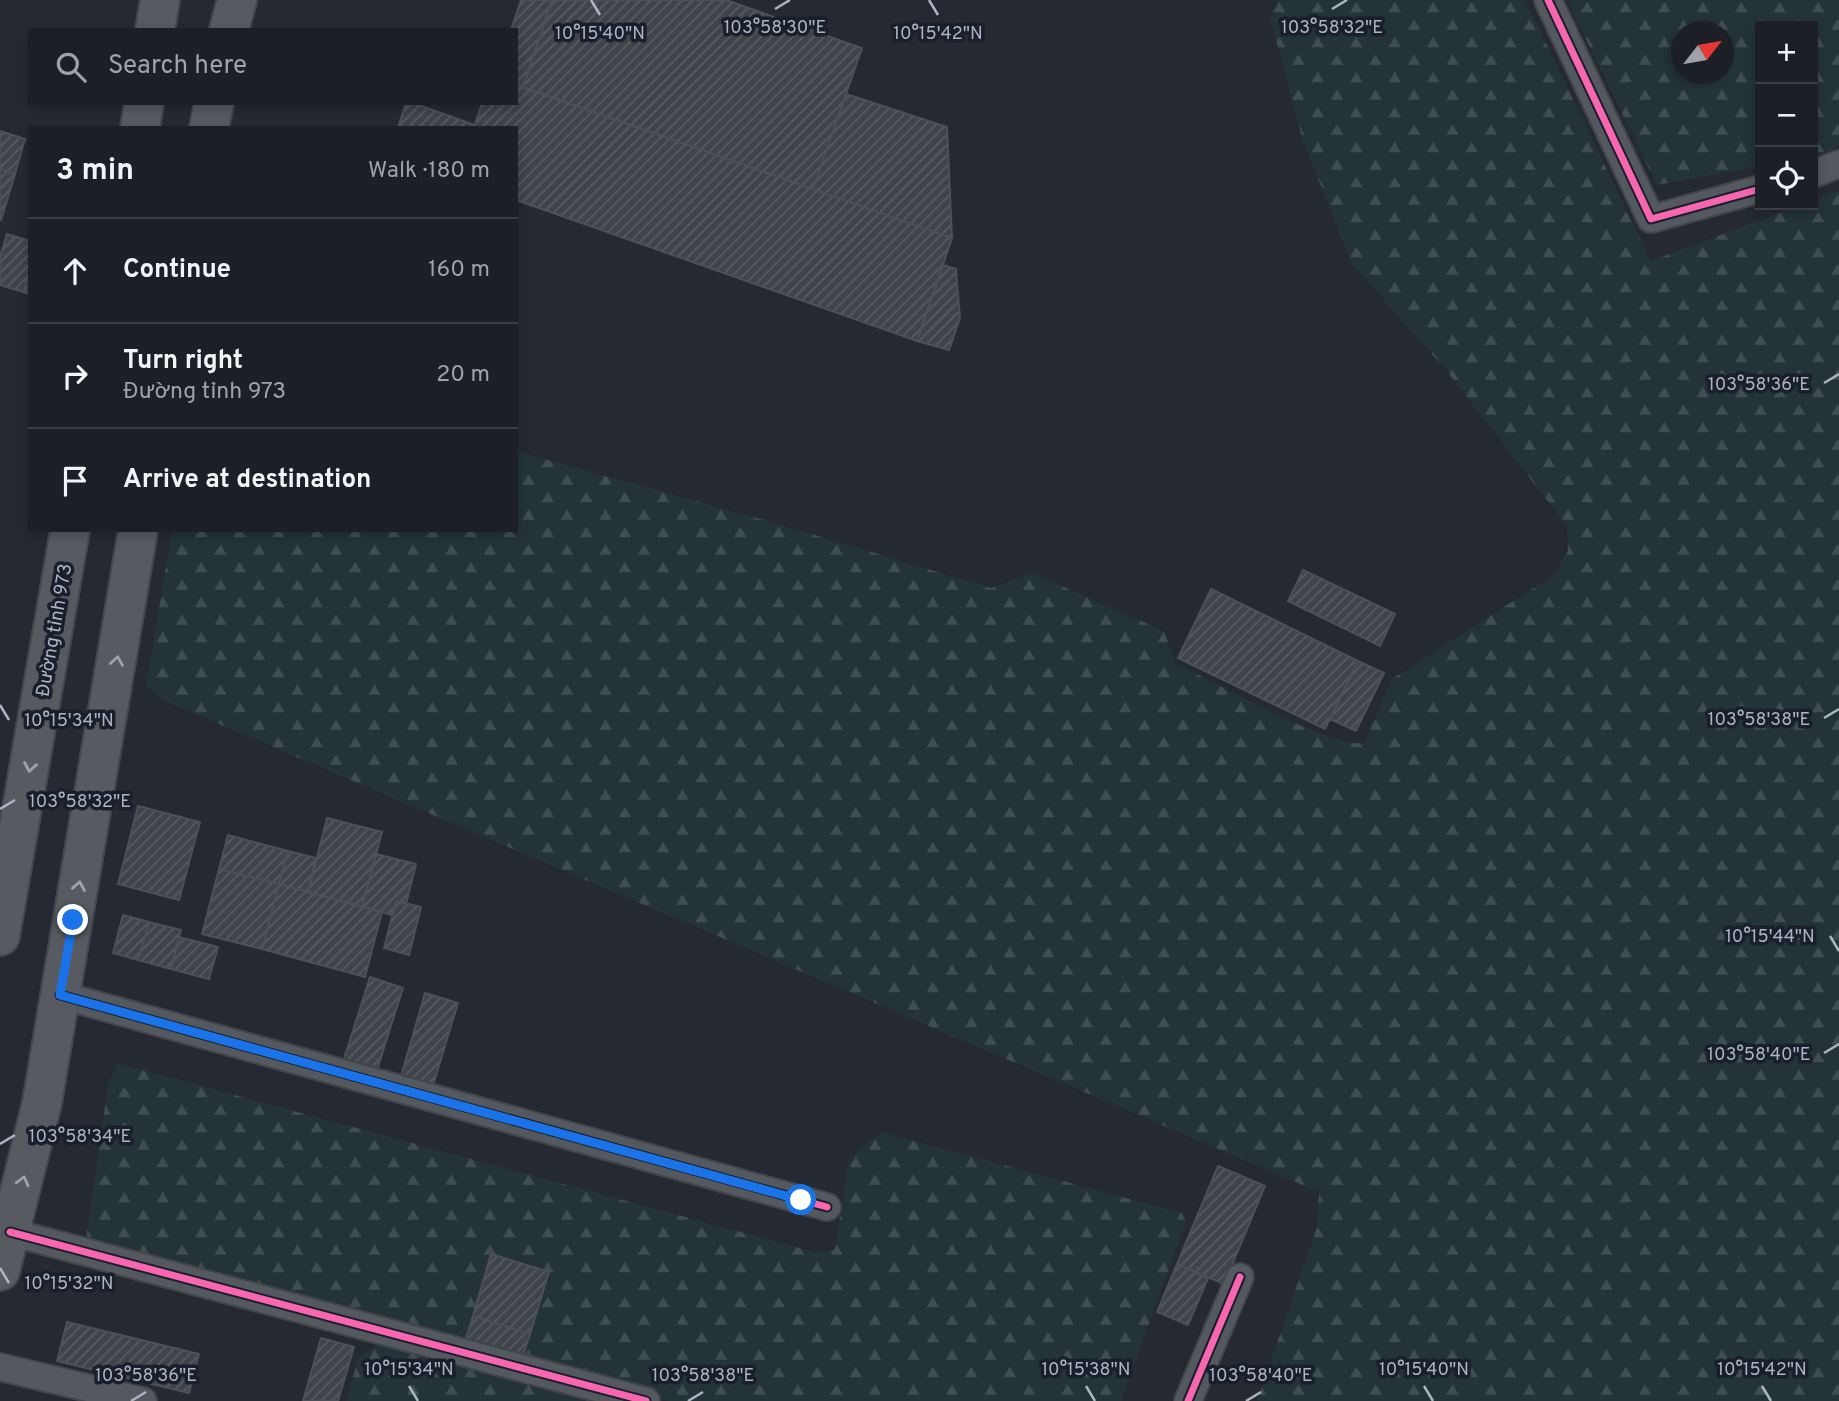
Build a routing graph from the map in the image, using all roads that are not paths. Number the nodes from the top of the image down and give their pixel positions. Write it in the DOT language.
graph roads {
  1 [pos="160,0"];
  2 [pos="228,0"];
  3 [pos="237,0"];
  4 [pos="1548,0"];
  5 [pos="155,28"];
  6 [pos="223,28"];
  7 [pos="230,28"];
  8 [pos="144,105"];
  9 [pos="212,105"];
  10 [pos="140,126"];
  11 [pos="208,126"];
  12 [pos="1839,164"];
  13 [pos="1818,172"];
  14 [pos="1755,190"];
  15 [pos="70,532"];
  16 [pos="138,532"];
  17 [pos="0,936"];
  18 [pos="60,995"];
  19 [pos="827,1207"];
  20 [pos="10,1232"];
  21 [pos="0,1271"];
  22 [pos="1240,1278"];
  23 [pos="0,1367"];
  24 [pos="143,1401"];
  25 [pos="646,1401"];
  26 [pos="1188,1401"];
  1 -- 5 [label="main road"];
  2 -- 6 [label="main road"];
  3 -- 7 [label="main road"];
  4 -- 14 [label="street"];
  8 -- 10 [label="main road"];
  9 -- 11 [label="main road"];
  12 -- 13 [label="street"];
  15 -- 17 [label="main road, Đường tỉnh 973, one-way"];
  18 -- 16 [label="main road, one-way"];
  18 -- 19 [label="street"];
  20 -- 18 [label="main road, one-way"];
  20 -- 21 [label="main road"];
  20 -- 25 [label="street"];
  22 -- 26 [label="street"];
  23 -- 24 [label="street"];
}
